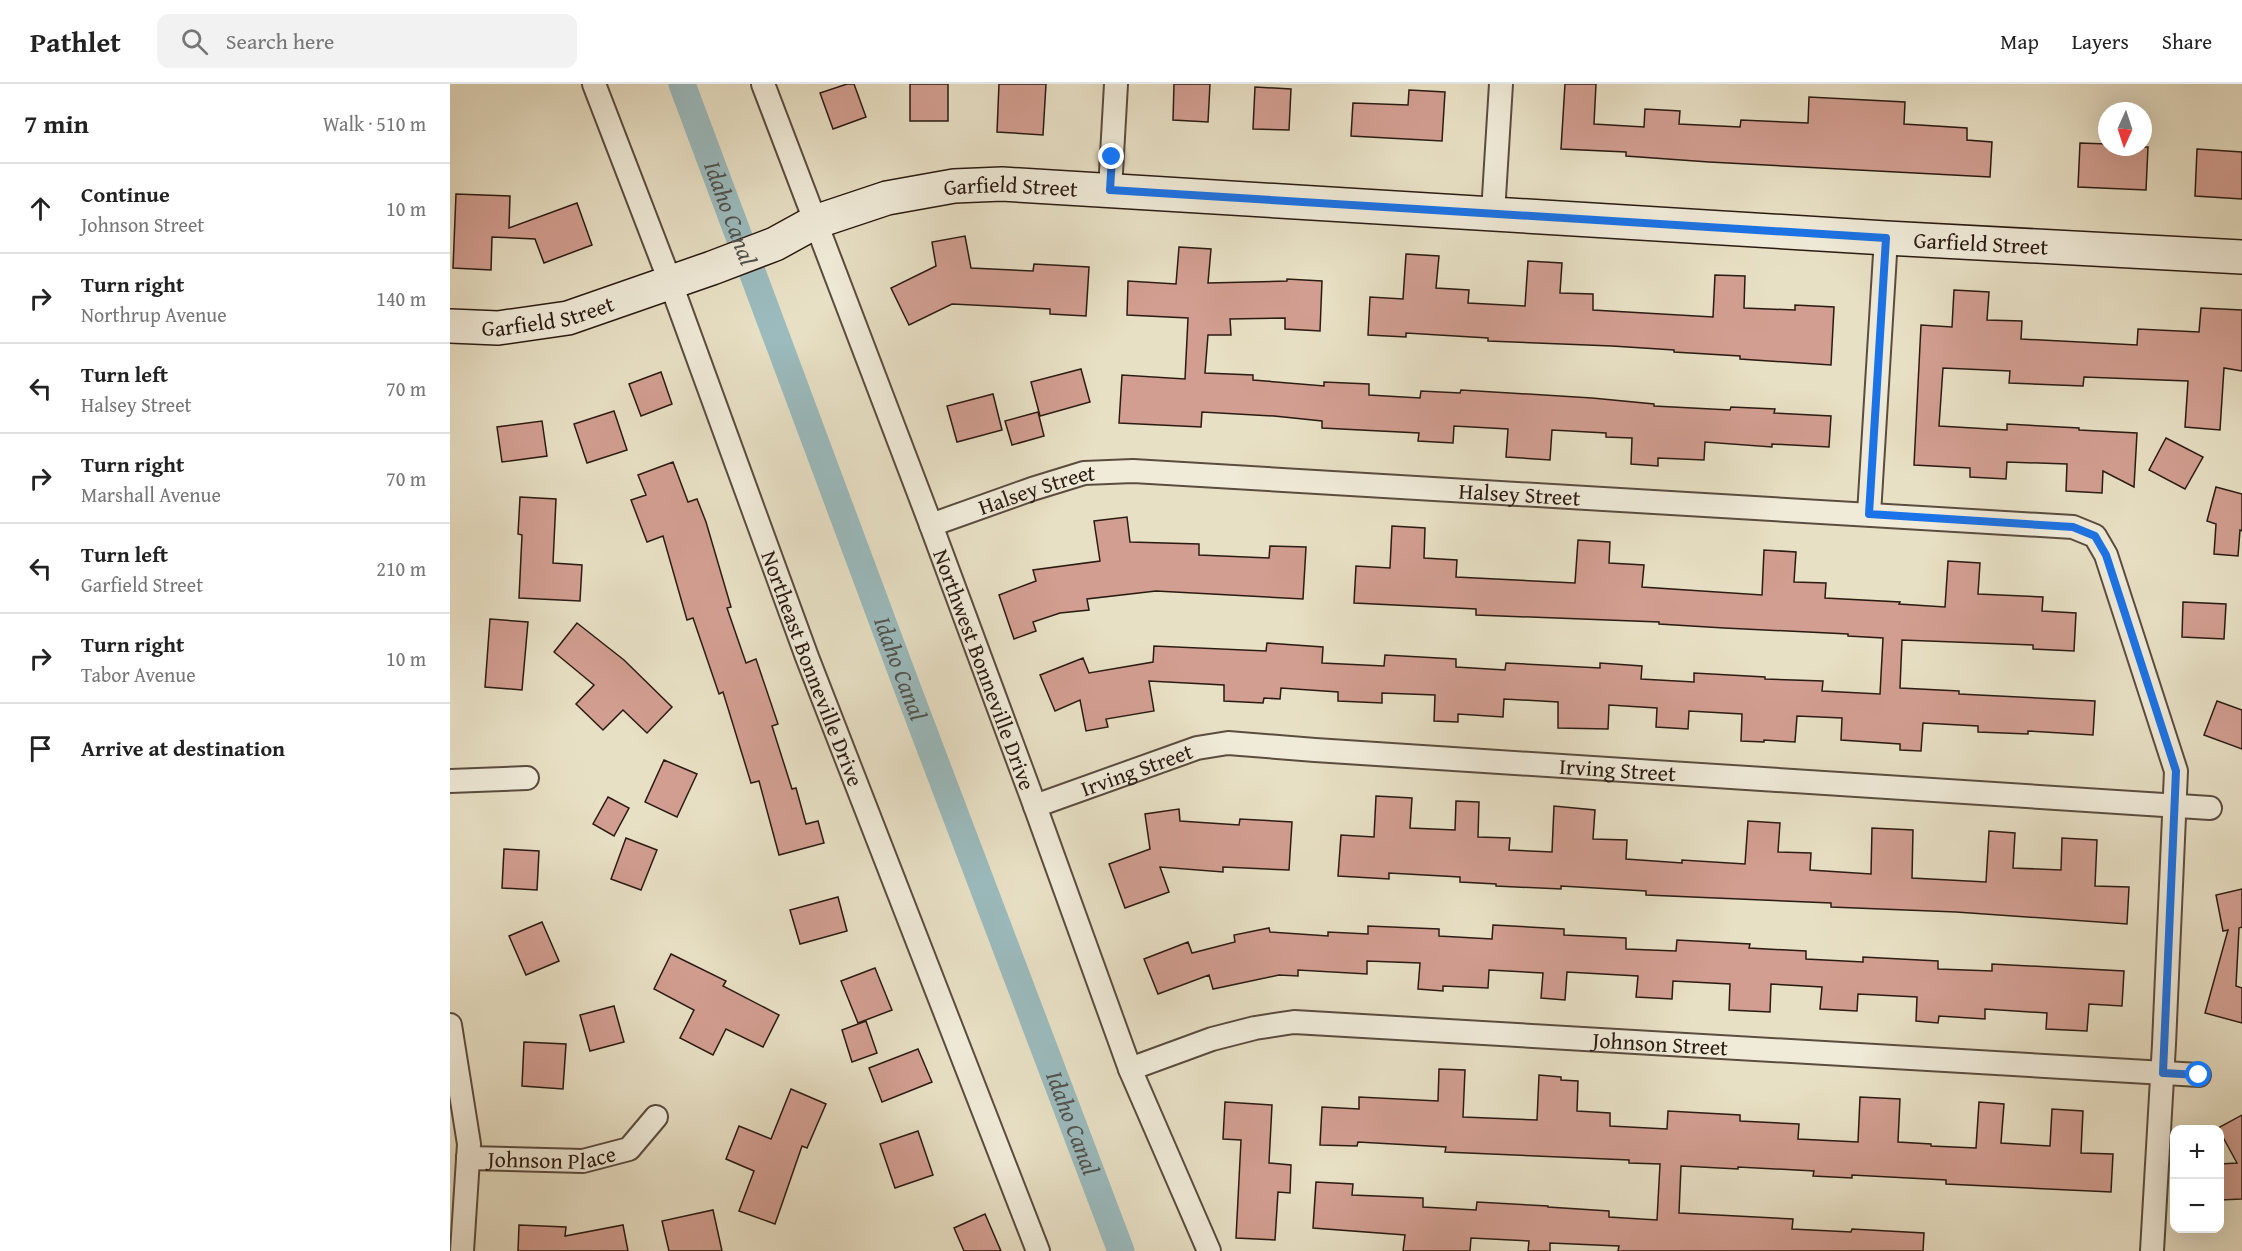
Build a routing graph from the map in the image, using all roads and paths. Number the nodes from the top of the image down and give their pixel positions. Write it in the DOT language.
graph roads {
  1 [pos="594,84"];
  2 [pos="763,84"];
  3 [pos="1116,84"];
  4 [pos="1501,84"];
  5 [pos="1110,190"];
  6 [pos="1493,213"];
  7 [pos="815,222"];
  8 [pos="1886,238"];
  9 [pos="2242,257"];
  10 [pos="671,284"];
  11 [pos="451,332"];
  12 [pos="1869,514"];
  13 [pos="931,525"];
  14 [pos="527,778"];
  15 [pos="450,781"];
  16 [pos="1035,806"];
  17 [pos="2175,806"];
  18 [pos="2210,808"];
  19 [pos="450,1025"];
  20 [pos="1130,1069"];
  21 [pos="2163,1073"];
  22 [pos="2199,1075"];
  23 [pos="656,1117"];
  24 [pos="462,1149"];
  25 [pos="462,1251"];
  26 [pos="1038,1251"];
  27 [pos="1209,1251"];
  28 [pos="2152,1251"];
  1 -- 10 [label="street, Northeast Bonneville Drive"];
  2 -- 7 [label="street, Northwest Bonneville Drive"];
  3 -- 5 [label="street"];
  4 -- 6 [label="street"];
  5 -- 6 [label="street, Garfield Street"];
  5 -- 7 [label="street, Garfield Street"];
  6 -- 8 [label="street, Garfield Street"];
  7 -- 10 [label="street, Garfield Street"];
  7 -- 13 [label="street, Northwest Bonneville Drive"];
  8 -- 9 [label="street, Garfield Street"];
  8 -- 12 [label="street"];
  10 -- 11 [label="street, Garfield Street"];
  10 -- 26 [label="street, Northeast Bonneville Drive"];
  12 -- 13 [label="street, Halsey Street"];
  12 -- 17 [label="street, Halsey Street"];
  13 -- 16 [label="street, Northwest Bonneville Drive"];
  14 -- 15 [label="street"];
  16 -- 17 [label="street, Irving Street"];
  16 -- 20 [label="street, Northwest Bonneville Drive"];
  17 -- 18 [label="street, Irving Street"];
  17 -- 21 [label="street"];
  19 -- 24 [label="street"];
  20 -- 21 [label="street, Johnson Street"];
  20 -- 27 [label="street, Northwest Bonneville Drive"];
  21 -- 22 [label="street, Johnson Street"];
  21 -- 28 [label="street"];
  23 -- 24 [label="street, Johnson Place"];
  24 -- 25 [label="street"];
}
